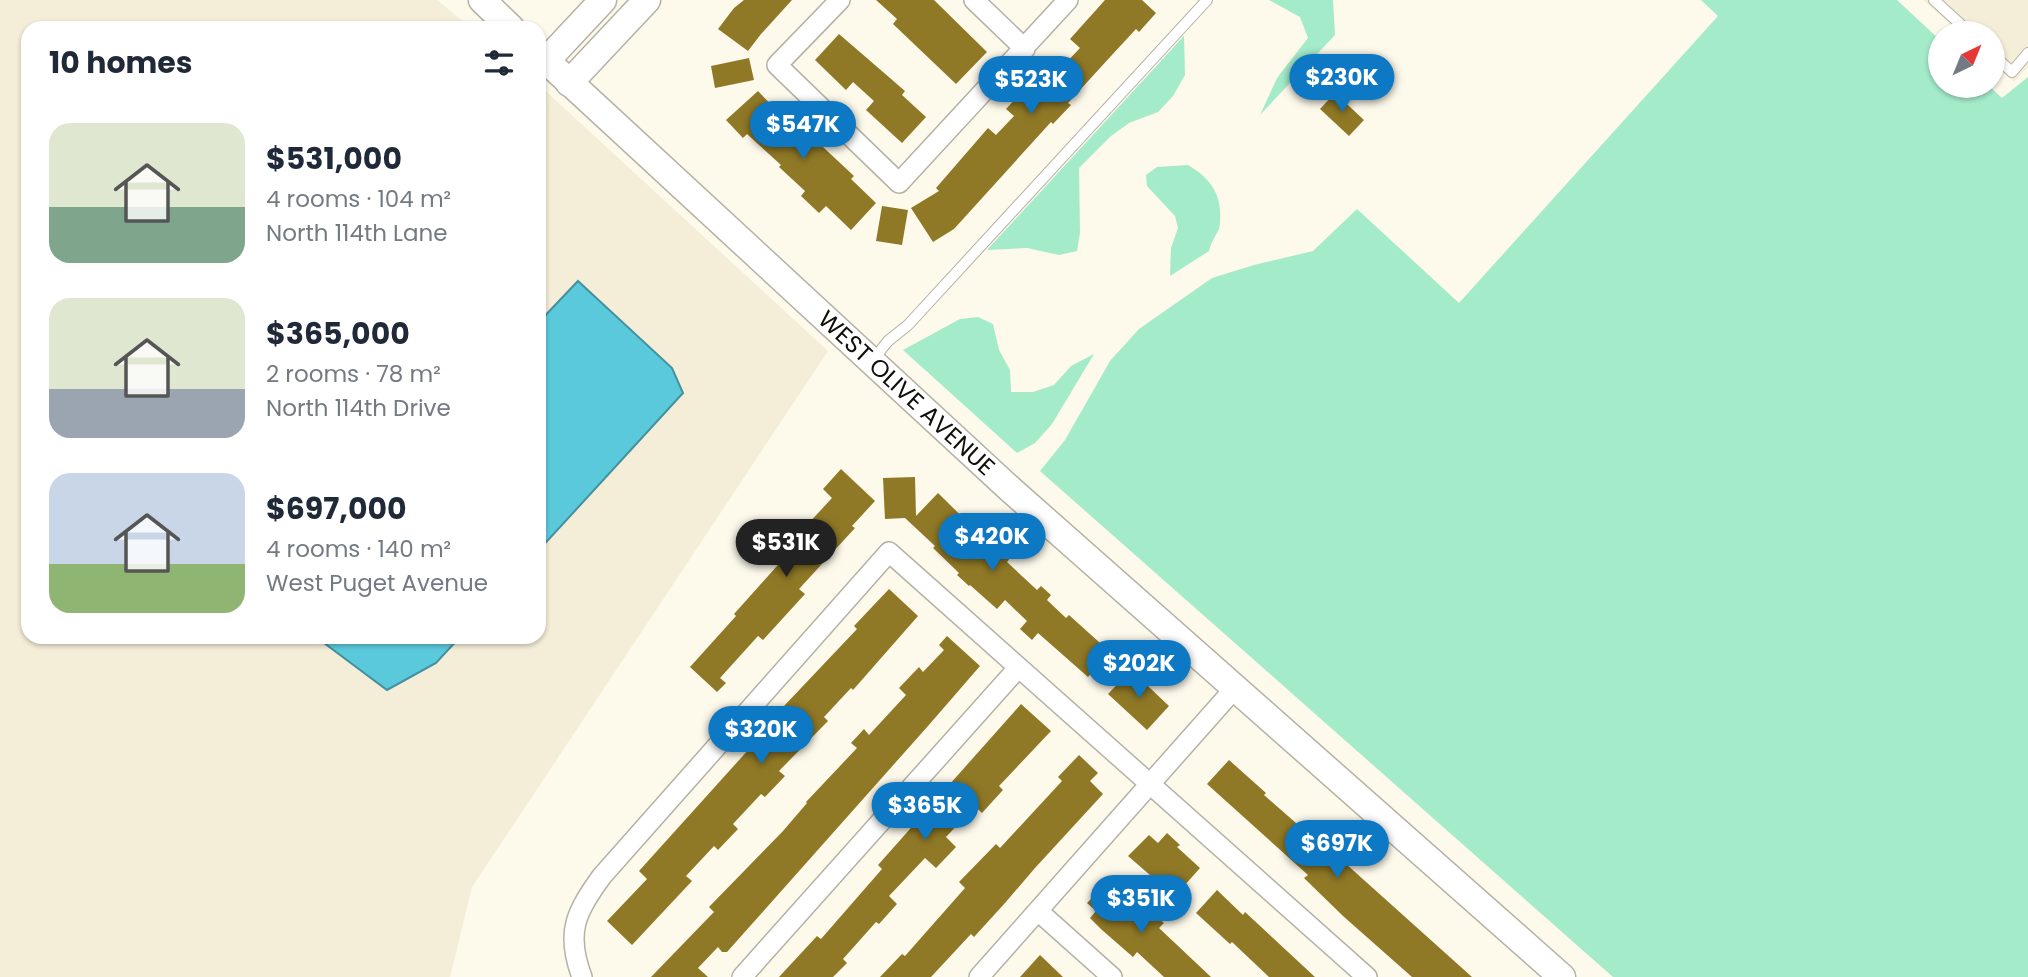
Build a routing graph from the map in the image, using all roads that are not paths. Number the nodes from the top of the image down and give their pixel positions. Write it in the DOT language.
graph roads {
  1 [pos="482,0"];
  2 [pos="603,0"];
  3 [pos="647,0"];
  4 [pos="840,0"];
  5 [pos="974,0"];
  6 [pos="1068,0"];
  7 [pos="1207,0"];
  8 [pos="1934,0"];
  9 [pos="504,21"];
  10 [pos="1957,21"];
  11 [pos="1025,49"];
  12 [pos="2028,53"];
  13 [pos="546,54"];
  14 [pos="546,60"];
  15 [pos="2006,67"];
  16 [pos="569,83"];
  17 [pos="871,362"];
  18 [pos="1018,668"];
  19 [pos="1235,688"];
  20 [pos="1149,785"];
  21 [pos="1038,911"];
  22 [pos="582,977"];
  23 [pos="742,977"];
  24 [pos="979,977"];
  25 [pos="1112,977"];
  26 [pos="1367,977"];
  27 [pos="1562,977"];
  1 -- 9 [label="main road"];
  2 -- 13 [label="main road"];
  3 -- 16 [label="main road"];
  4 -- 11 [label="street"];
  5 -- 11 [label="street"];
  6 -- 11 [label="street"];
  7 -- 17 [label="lane"];
  8 -- 10 [label="lane"];
  12 -- 15 [label="lane"];
  14 -- 16 [label="main road, WEST OLIVE AVENUE"];
  16 -- 17 [label="main road, WEST OLIVE AVENUE"];
  17 -- 19 [label="main road, WEST OLIVE AVENUE"];
  18 -- 20 [label="street"];
  18 -- 22 [label="street"];
  18 -- 23 [label="street"];
  19 -- 20 [label="street"];
  19 -- 27 [label="main road, WEST OLIVE AVENUE"];
  20 -- 21 [label="street"];
  20 -- 26 [label="street"];
  21 -- 24 [label="street"];
  21 -- 25 [label="street"];
}
